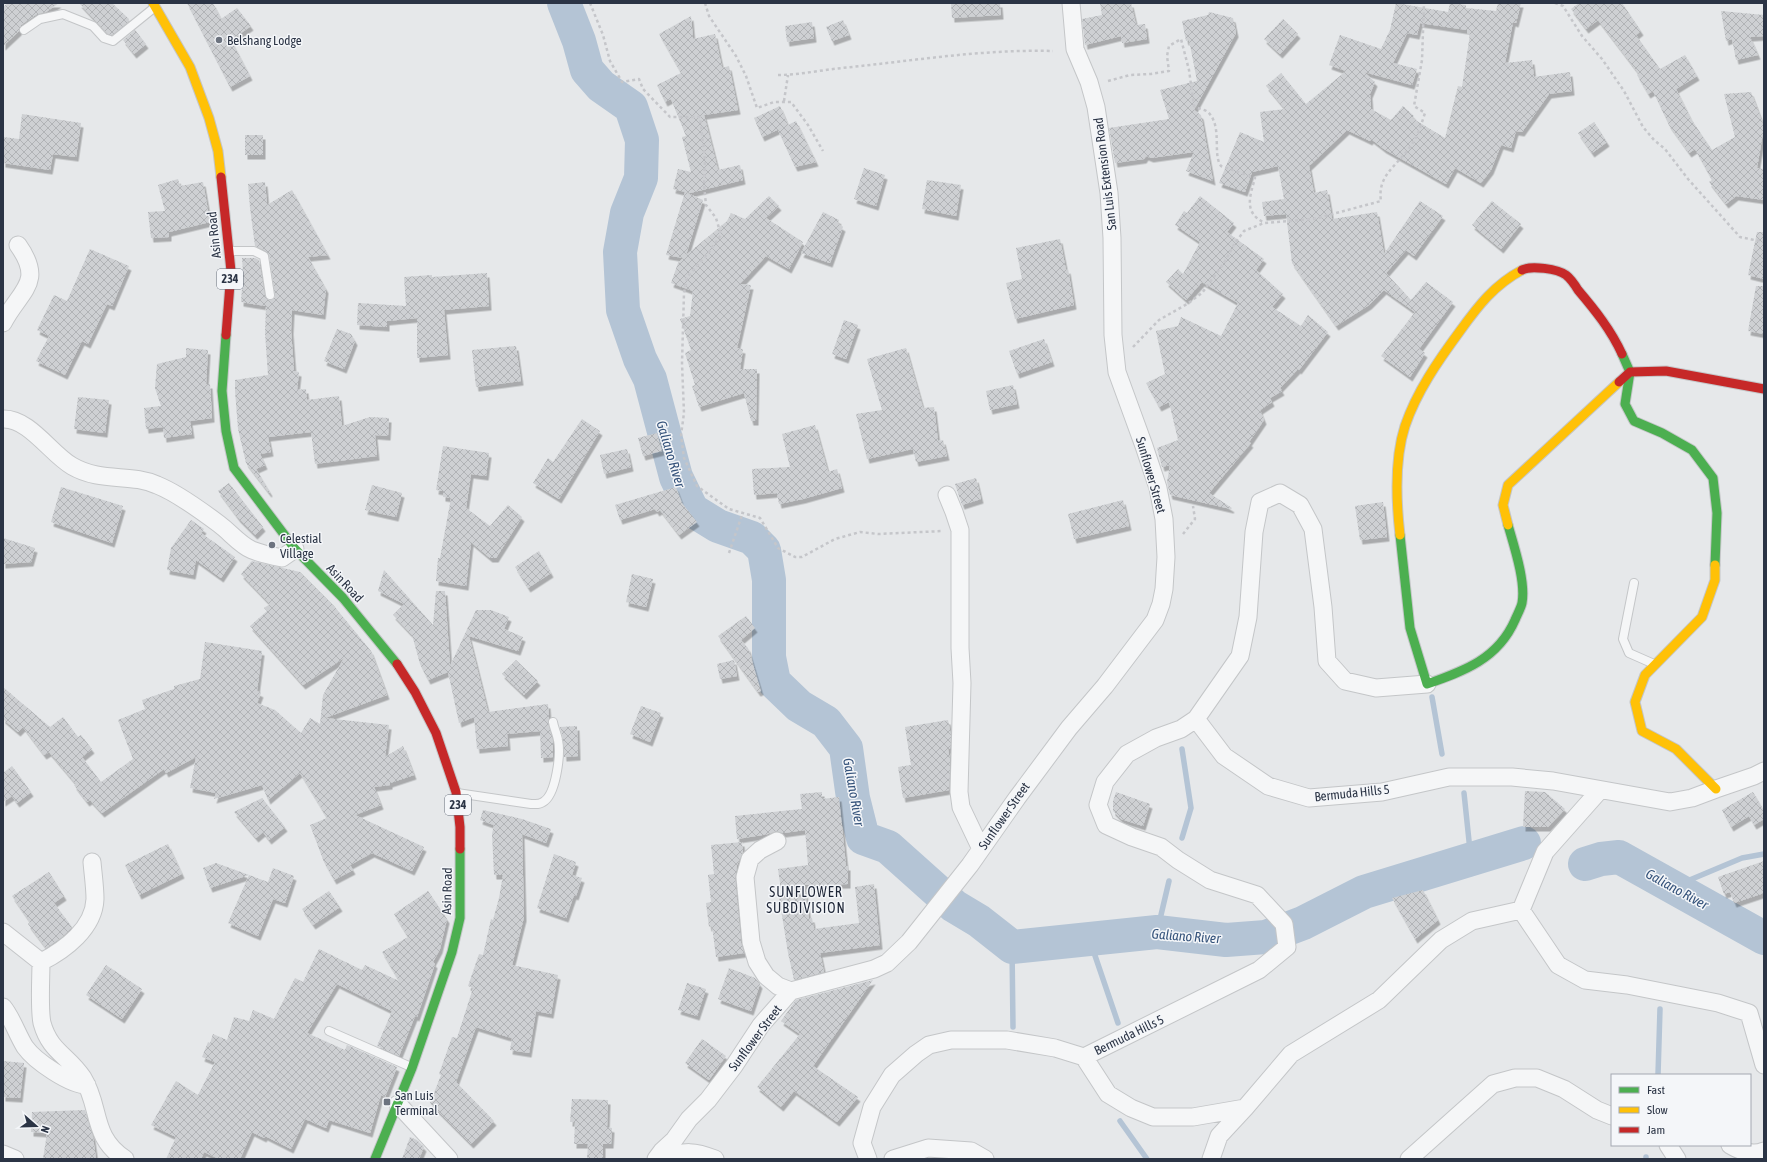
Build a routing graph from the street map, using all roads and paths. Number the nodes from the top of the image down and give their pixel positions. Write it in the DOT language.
graph roads {
  1 [pos="590,3"];
  2 [pos="705,3"];
  3 [pos="1071,3"];
  4 [pos="1424,3"];
  5 [pos="1555,3"];
  6 [pos="1564,4"];
  7 [pos="154,5"];
  8 [pos="24,30"];
  9 [pos="1054,51"];
  10 [pos="778,75"];
  11 [pos="788,75"];
  12 [pos="1089,82"];
  13 [pos="784,101"];
  14 [pos="823,151"];
  15 [pos="1265,223"];
  16 [pos="1764,242"];
  17 [pos="18,245"];
  18 [pos="229,251"];
  19 [pos="270,295"];
  20 [pos="3,323"];
  21 [pos="1132,348"];
  22 [pos="1117,372"];
  23 [pos="1630,372"];
  24 [pos="1764,389"];
  25 [pos="3,419"];
  26 [pos="947,495"];
  27 [pos="1193,506"];
  28 [pos="743,512"];
  29 [pos="960,530"];
  30 [pos="1165,538"];
  31 [pos="295,549"];
  32 [pos="729,553"];
  33 [pos="1634,583"];
  34 [pos="1655,665"];
  35 [pos="1427,684"];
  36 [pos="1196,719"];
  37 [pos="553,722"];
  38 [pos="1764,770"];
  39 [pos="1716,788"];
  40 [pos="1600,790"];
  41 [pos="456,792"];
  42 [pos="777,841"];
  43 [pos="981,849"];
  44 [pos="92,862"];
  45 [pos="1521,910"];
  46 [pos="3,932"];
  47 [pos="41,962"];
  48 [pos="791,991"];
  49 [pos="3,1007"];
  50 [pos="1757,1011"];
  51 [pos="329,1031"];
  52 [pos="1084,1057"];
  53 [pos="1764,1065"];
  54 [pos="412,1068"];
  55 [pos="87,1085"];
  56 [pos="398,1104"];
  57 [pos="1245,1108"];
  58 [pos="1611,1116"];
  59 [pos="1669,1146"];
  60 [pos="1732,1146"];
  61 [pos="1764,1151"];
  62 [pos="3,1154"];
  63 [pos="15,1159"];
  64 [pos="125,1159"];
  65 [pos="375,1159"];
  66 [pos="449,1159"];
  67 [pos="656,1159"];
  68 [pos="665,1159"];
  69 [pos="715,1159"];
  70 [pos="868,1159"];
  71 [pos="893,1159"];
  72 [pos="985,1159"];
  73 [pos="1211,1159"];
  74 [pos="1409,1159"];
  75 [pos="1677,1159"];
  1 -- 28 [label="path"];
  2 -- 13 [label="path"];
  3 -- 12 [label="street, San Luis Extension Road"];
  4 -- 15 [label="path"];
  5 -- 6 [label="path"];
  6 -- 16 [label="path"];
  7 -- 8 [label="lane"];
  7 -- 18 [label="street, Asin Road / 234"];
  9 -- 11 [label="path"];
  10 -- 11 [label="path"];
  11 -- 13 [label="path"];
  12 -- 15 [label="path"];
  12 -- 22 [label="street, San Luis Extension Road"];
  13 -- 14 [label="path"];
  15 -- 21 [label="path"];
  17 -- 20 [label="street"];
  18 -- 19 [label="lane"];
  18 -- 31 [label="street, Asin Road / 234"];
  22 -- 30 [label="street, Sunflower Street"];
  23 -- 24 [label="street"];
  23 -- 34 [label="street"];
  23 -- 35 [label="street"];
  23 -- 35 [label="street"];
  25 -- 31 [label="street"];
  26 -- 29 [label="street"];
  27 -- 30 [label="path"];
  28 -- 29 [label="path"];
  28 -- 32 [label="path"];
  29 -- 43 [label="street"];
  30 -- 43 [label="street, Sunflower Street"];
  31 -- 41 [label="street, Asin Road / 234"];
  33 -- 34 [label="lane"];
  34 -- 39 [label="street"];
  35 -- 36 [label="street"];
  36 -- 40 [label="street, Bermuda Hills 5"];
  36 -- 52 [label="street, Bermuda Hills 5"];
  37 -- 41 [label="lane"];
  38 -- 39 [label="street, Bermuda Hills 5"];
  39 -- 40 [label="street, Bermuda Hills 5"];
  40 -- 45 [label="street"];
  41 -- 54 [label="street, Asin Road / 234"];
  42 -- 48 [label="street"];
  43 -- 48 [label="street, Sunflower Street"];
  44 -- 47 [label="street"];
  45 -- 50 [label="street"];
  45 -- 57 [label="street"];
  46 -- 47 [label="street"];
  47 -- 55 [label="street"];
  48 -- 67 [label="street, Sunflower Street"];
  49 -- 55 [label="street"];
  50 -- 53 [label="street"];
  51 -- 54 [label="lane"];
  52 -- 57 [label="street"];
  52 -- 70 [label="street"];
  54 -- 56 [label="street, Asin Road / 234"];
  55 -- 64 [label="street"];
  56 -- 65 [label="street, Asin Road / 234"];
  56 -- 66 [label="street"];
  57 -- 73 [label="street"];
  58 -- 74 [label="street"];
  59 -- 75 [label="street"];
  60 -- 61 [label="street"];
  62 -- 63 [label="street"];
  68 -- 69 [label="street"];
  71 -- 72 [label="street"];
}
